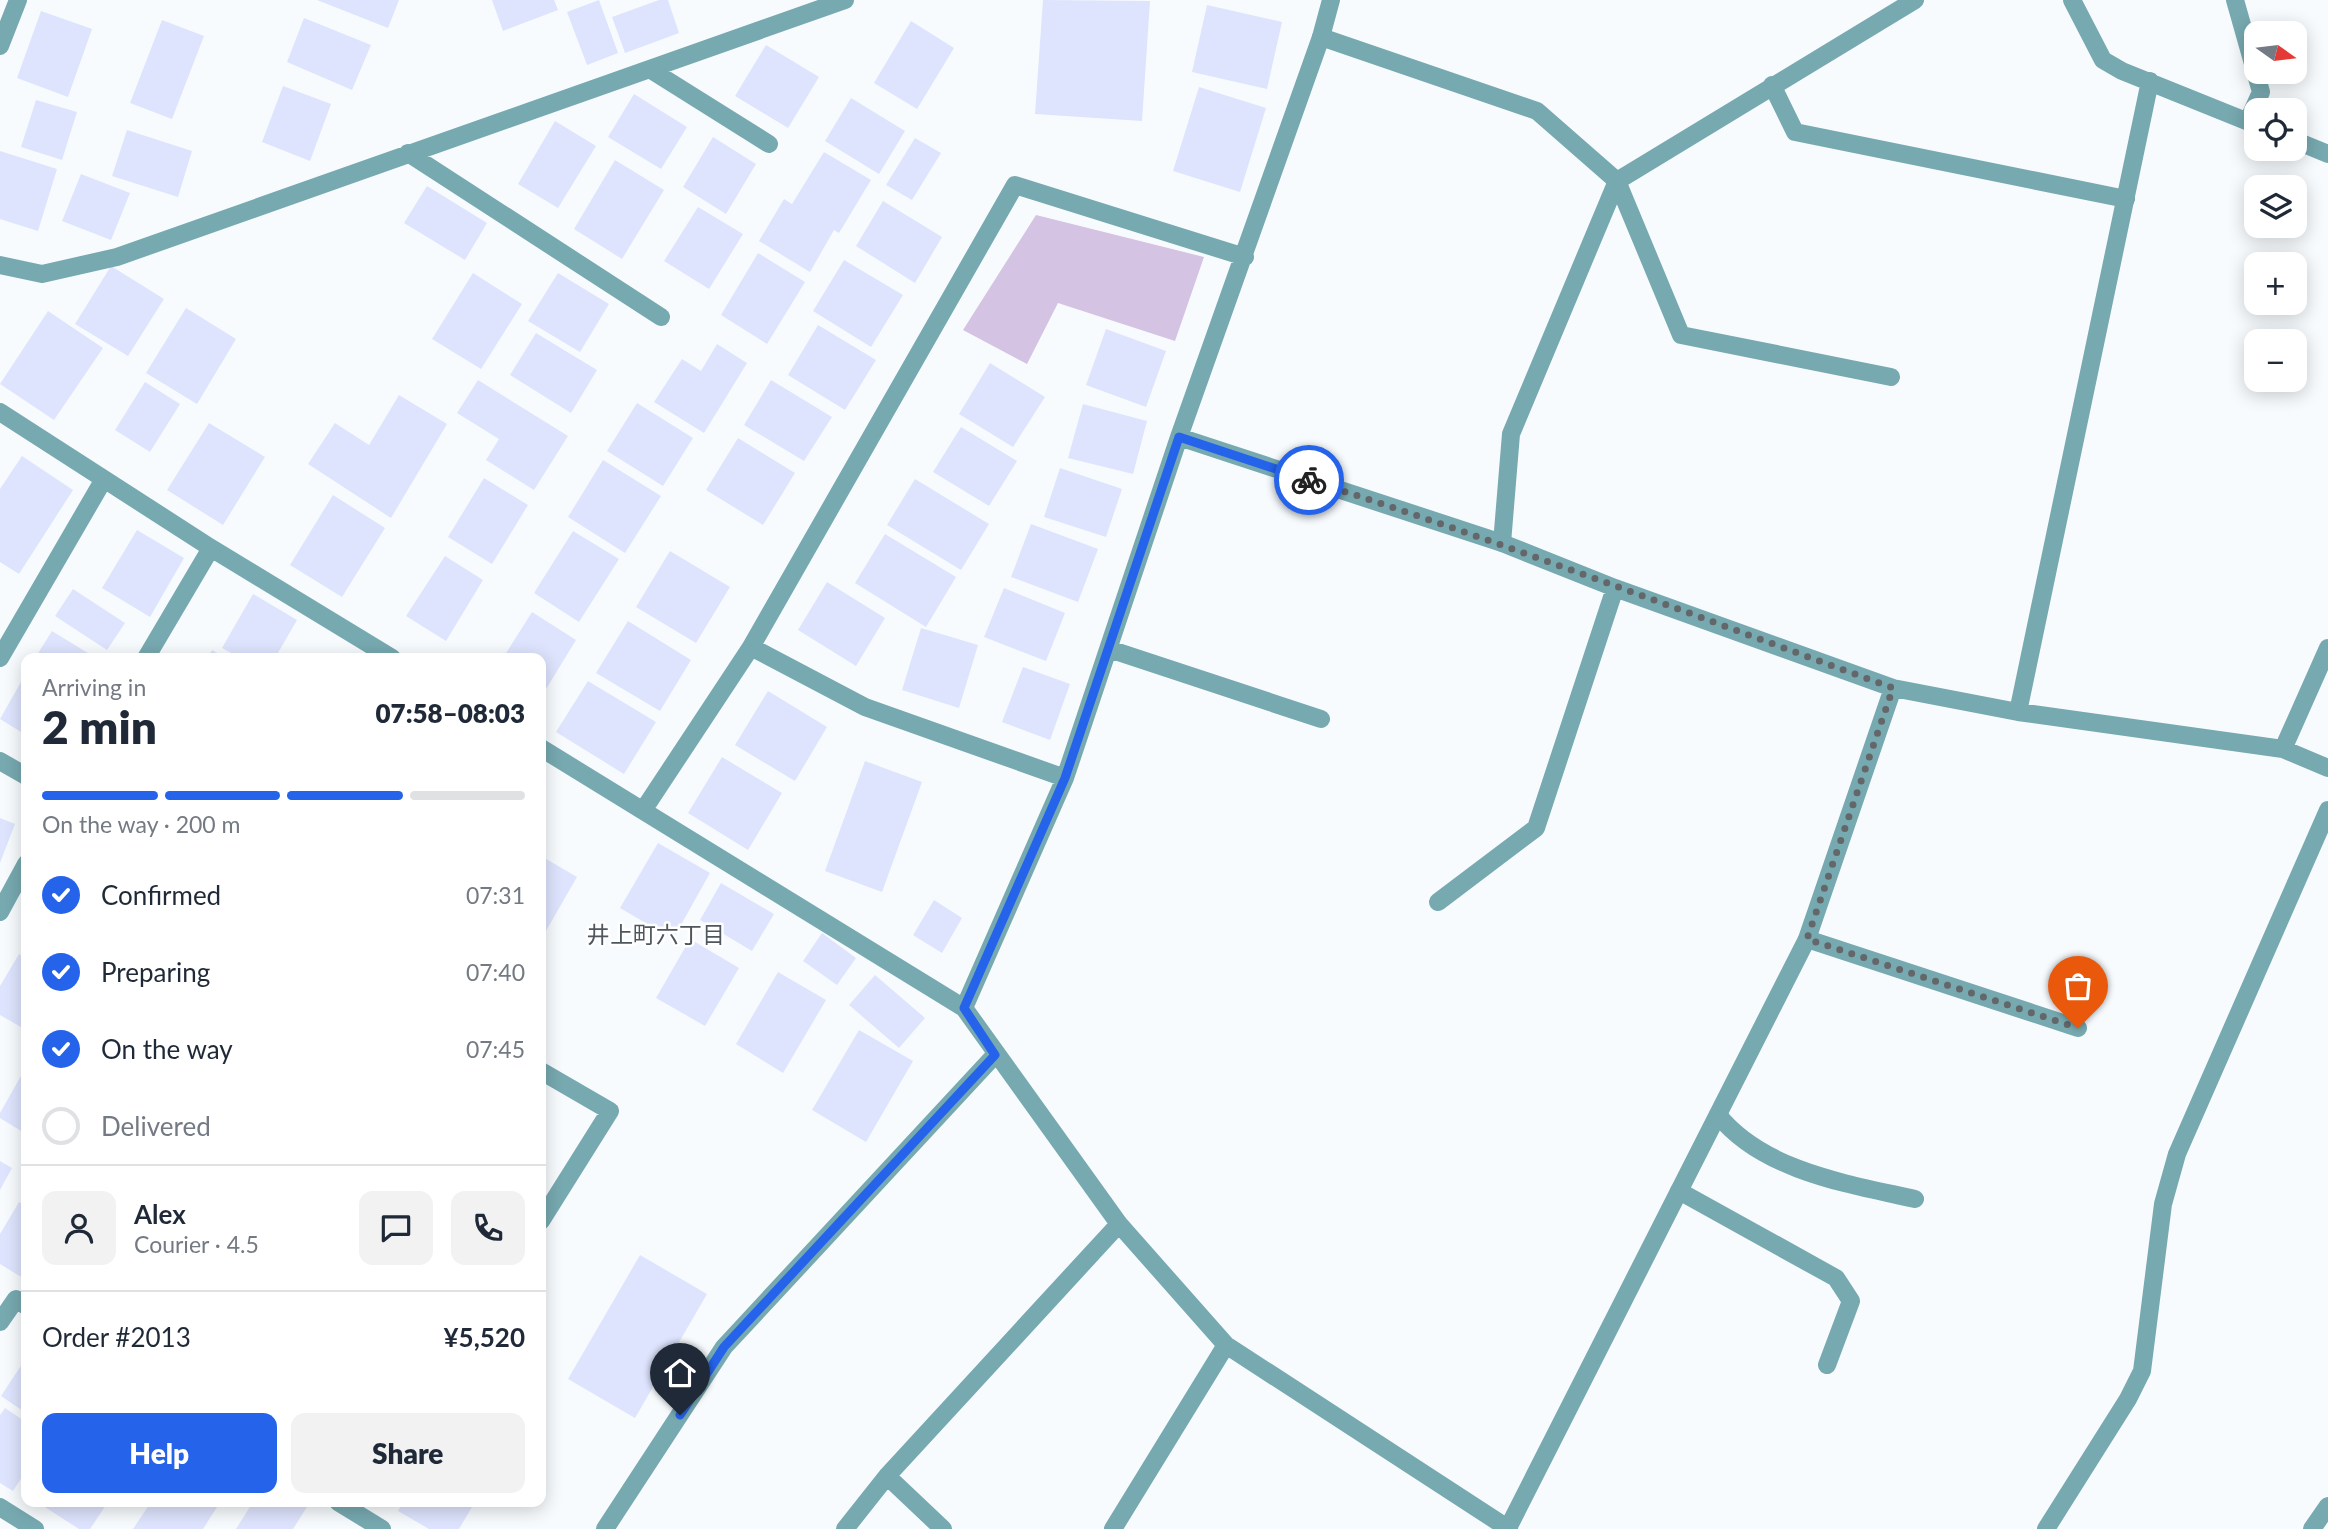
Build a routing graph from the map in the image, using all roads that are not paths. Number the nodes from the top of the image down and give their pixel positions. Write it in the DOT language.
graph roads {
  1 [pos="18,0"];
  2 [pos="845,0"];
  3 [pos="1331,0"];
  4 [pos="1915,0"];
  5 [pos="2072,0"];
  6 [pos="2235,0"];
  7 [pos="1321,37"];
  8 [pos="0,46"];
  9 [pos="651,70"];
  10 [pos="2150,81"];
  11 [pos="1772,85"];
  12 [pos="2259,98"];
  13 [pos="2244,120"];
  14 [pos="769,144"];
  15 [pos="2307,145"];
  16 [pos="408,153"];
  17 [pos="2328,154"];
  18 [pos="1616,181"];
  19 [pos="2126,199"];
  20 [pos="1245,257"];
  21 [pos="0,265"];
  22 [pos="661,317"];
  23 [pos="1891,377"];
  24 [pos="0,412"];
  25 [pos="1179,437"];
  26 [pos="104,478"];
  27 [pos="1502,543"];
  28 [pos="211,548"];
  29 [pos="1615,588"];
  30 [pos="751,647"];
  31 [pos="2328,648"];
  32 [pos="1109,649"];
  33 [pos="149,653"];
  34 [pos="384,653"];
  35 [pos="0,658"];
  36 [pos="1893,688"];
  37 [pos="2018,712"];
  38 [pos="1321,719"];
  39 [pos="2283,750"];
  40 [pos="546,751"];
  41 [pos="0,761"];
  42 [pos="2328,768"];
  43 [pos="21,773"];
  44 [pos="1065,778"];
  45 [pos="645,809"];
  46 [pos="2328,810"];
  47 [pos="21,873"];
  48 [pos="1438,902"];
  49 [pos="0,912"];
  50 [pos="1807,939"];
  51 [pos="964,1008"];
  52 [pos="2078,1028"];
  53 [pos="995,1055"];
  54 [pos="546,1074"];
  55 [pos="1718,1115"];
  56 [pos="1679,1191"];
  57 [pos="1915,1199"];
  58 [pos="546,1214"];
  59 [pos="1119,1224"];
  60 [pos="21,1302"];
  61 [pos="0,1322"];
  62 [pos="1226,1345"];
  63 [pos="1827,1365"];
  64 [pos="887,1476"];
  65 [pos="2328,1506"];
  66 [pos="0,1507"];
  67 [pos="346,1507"];
  68 [pos="35,1529"];
  69 [pos="382,1529"];
  70 [pos="605,1529"];
  71 [pos="845,1529"];
  72 [pos="943,1529"];
  73 [pos="1113,1529"];
  74 [pos="1508,1529"];
  75 [pos="2046,1529"];
  76 [pos="2312,1529"];
  1 -- 8 [label="street"];
  2 -- 9 [label="street"];
  3 -- 7 [label="street"];
  4 -- 11 [label="street"];
  5 -- 10 [label="street"];
  6 -- 12 [label="street"];
  7 -- 18 [label="street"];
  7 -- 20 [label="street"];
  9 -- 14 [label="street"];
  9 -- 16 [label="street"];
  10 -- 13 [label="street"];
  10 -- 19 [label="street"];
  11 -- 18 [label="street"];
  11 -- 19 [label="street"];
  15 -- 17 [label="street"];
  16 -- 21 [label="street"];
  16 -- 22 [label="street"];
  18 -- 23 [label="street"];
  18 -- 27 [label="street"];
  19 -- 37 [label="street"];
  20 -- 25 [label="street"];
  20 -- 30 [label="street"];
  24 -- 26 [label="street"];
  25 -- 27 [label="street"];
  25 -- 32 [label="street"];
  26 -- 28 [label="street"];
  26 -- 35 [label="street"];
  27 -- 29 [label="street"];
  28 -- 33 [label="street"];
  28 -- 34 [label="street"];
  29 -- 36 [label="street"];
  29 -- 48 [label="street"];
  30 -- 44 [label="street"];
  30 -- 45 [label="street"];
  31 -- 39 [label="street"];
  32 -- 38 [label="street"];
  32 -- 44 [label="street"];
  36 -- 37 [label="street"];
  36 -- 50 [label="street"];
  37 -- 39 [label="street"];
  39 -- 42 [label="street"];
  40 -- 45 [label="street"];
  41 -- 43 [label="street"];
  44 -- 51 [label="street"];
  45 -- 51 [label="street"];
  46 -- 75 [label="street"];
  47 -- 49 [label="street"];
  50 -- 52 [label="street"];
  50 -- 55 [label="street"];
  51 -- 53 [label="street"];
  53 -- 59 [label="street"];
  53 -- 70 [label="street"];
  54 -- 58 [label="street"];
  55 -- 56 [label="street"];
  55 -- 57 [label="street"];
  56 -- 63 [label="street"];
  56 -- 74 [label="street"];
  59 -- 62 [label="street"];
  59 -- 64 [label="street"];
  60 -- 61 [label="street"];
  62 -- 73 [label="street"];
  62 -- 74 [label="street"];
  64 -- 71 [label="street"];
  64 -- 72 [label="street"];
  65 -- 76 [label="street"];
  66 -- 68 [label="street"];
  67 -- 69 [label="street"];
}
